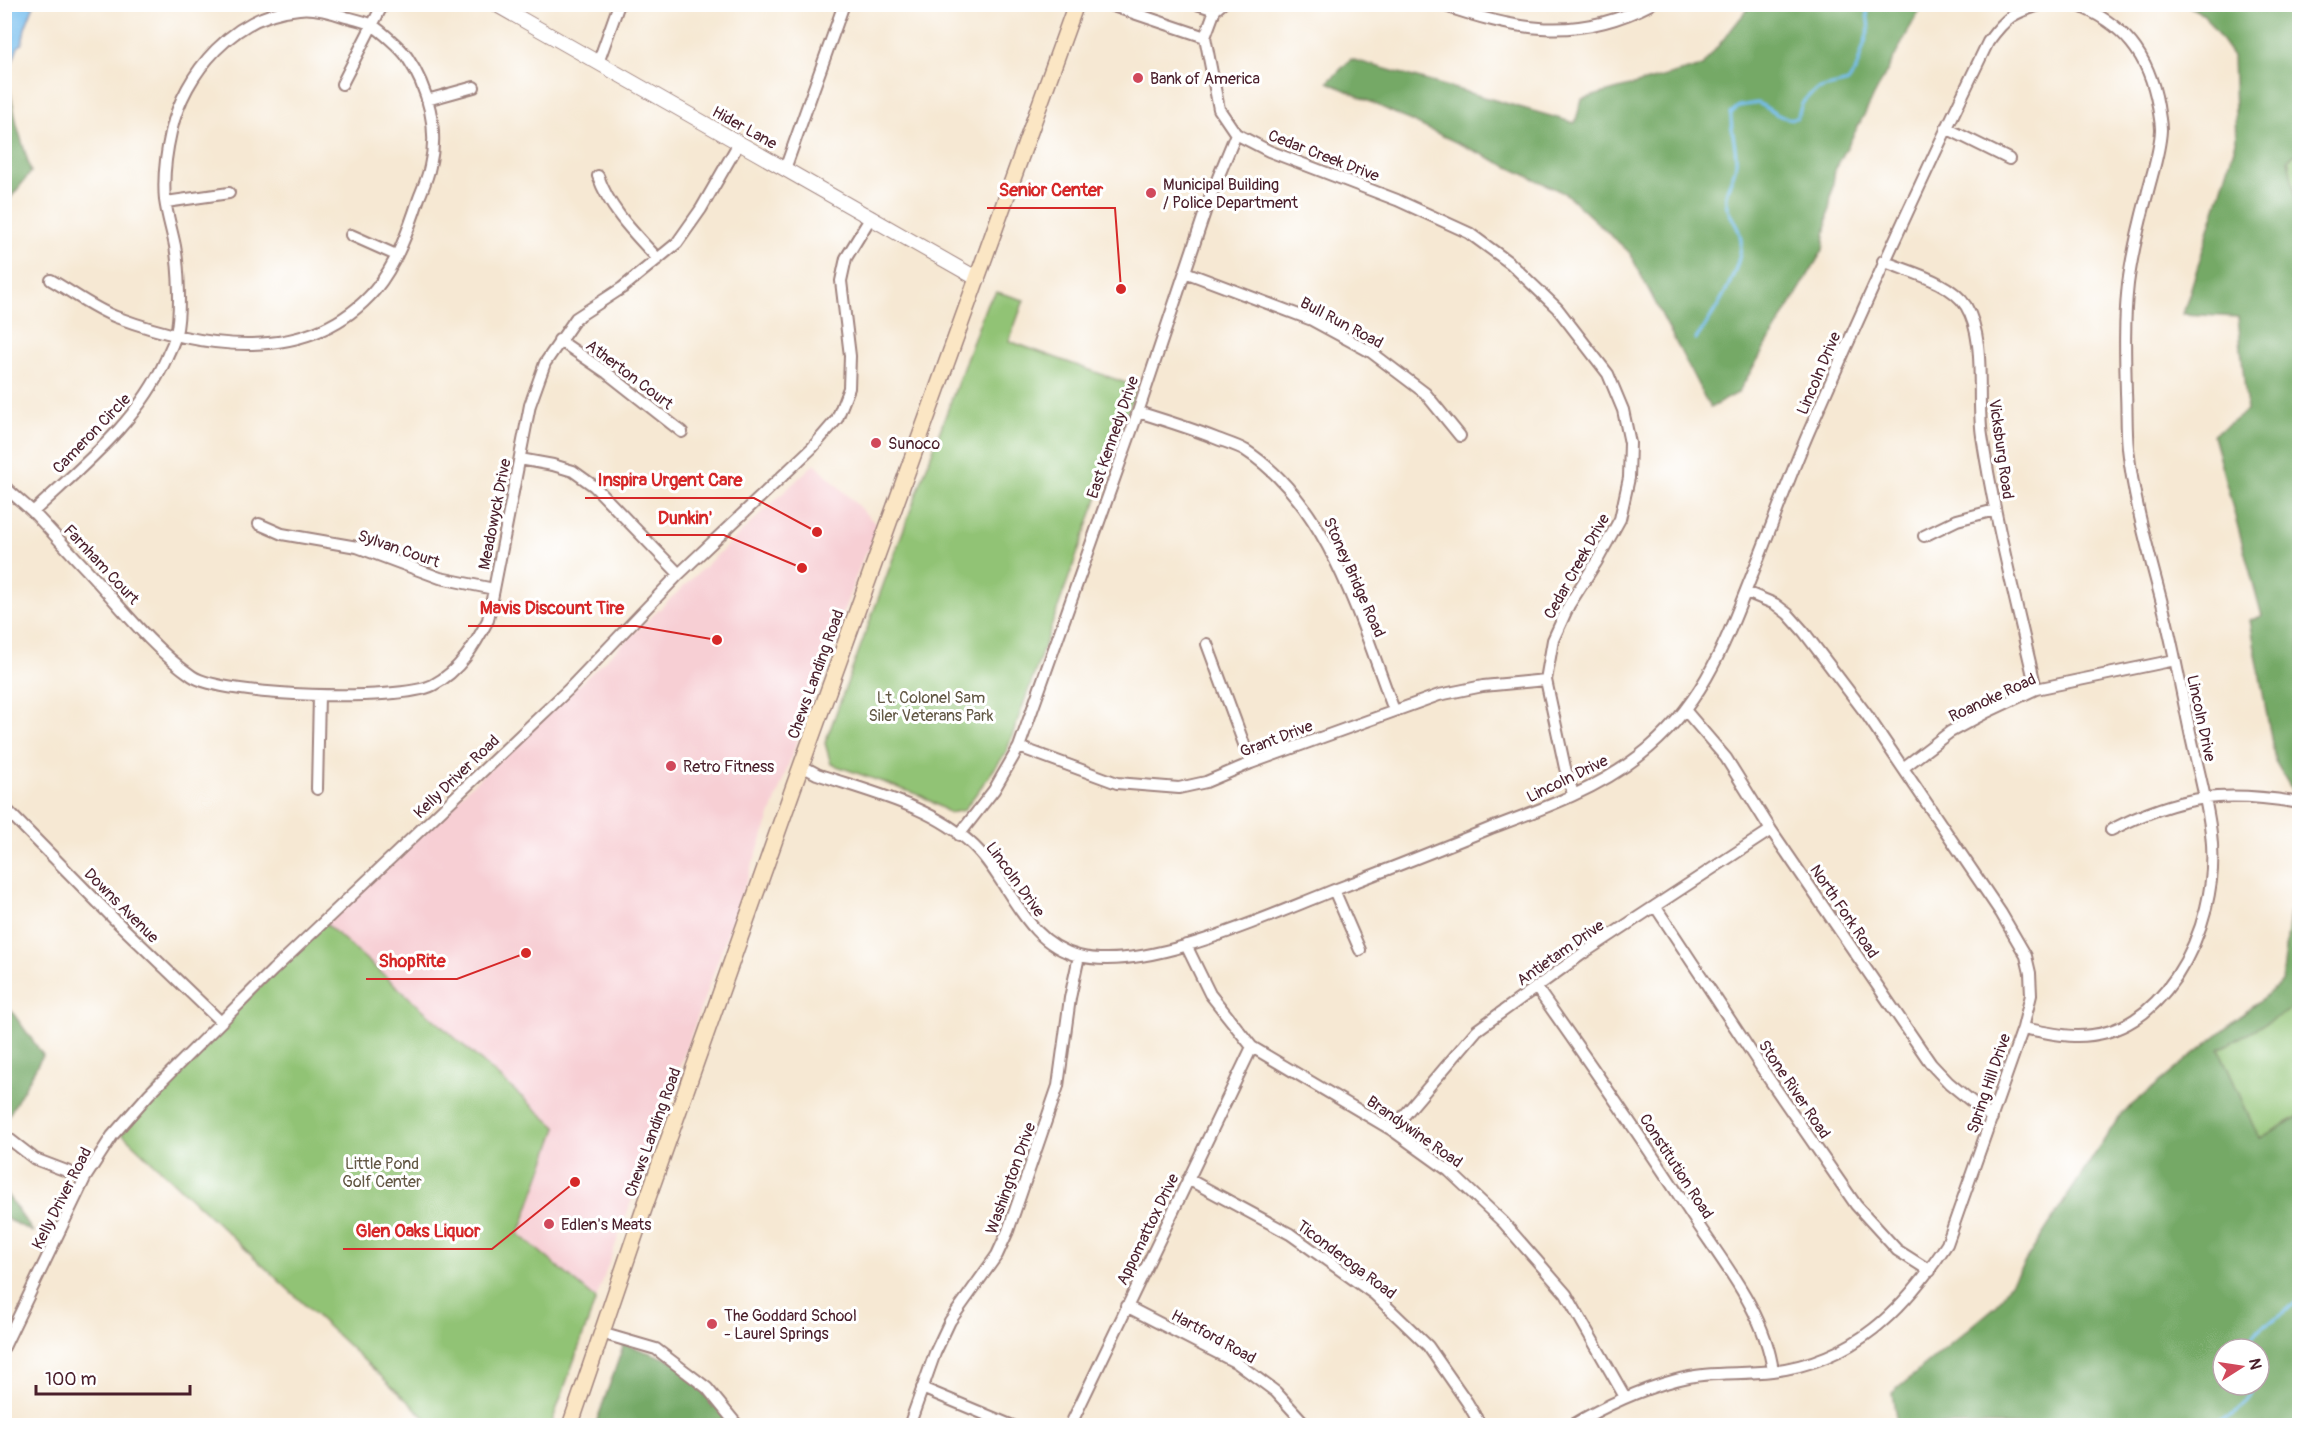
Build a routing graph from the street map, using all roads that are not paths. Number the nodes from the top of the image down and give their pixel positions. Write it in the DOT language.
graph roads {
  1 [pos="383,4"];
  2 [pos="495,4"];
  3 [pos="619,4"];
  4 [pos="844,4"];
  5 [pos="1076,4"];
  6 [pos="1107,4"];
  7 [pos="1197,4"];
  8 [pos="1439,4"];
  9 [pos="1651,4"];
  10 [pos="2043,4"];
  11 [pos="2074,4"];
  12 [pos="1219,8"];
  13 [pos="373,25"];
  14 [pos="1205,37"];
  15 [pos="598,63"];
  16 [pos="342,84"];
  17 [pos="474,87"];
  18 [pos="427,100"];
  19 [pos="1946,128"];
  20 [pos="1236,134"];
  21 [pos="739,143"];
  22 [pos="2009,159"];
  23 [pos="785,169"];
  24 [pos="598,176"];
  25 [pos="229,193"];
  26 [pos="165,202"];
  27 [pos="871,217"];
  28 [pos="351,235"];
  29 [pos="396,255"];
  30 [pos="658,259"];
  31 [pos="1883,261"];
  32 [pos="1185,272"];
  33 [pos="978,279"];
  34 [pos="51,280"];
  35 [pos="176,335"];
  36 [pos="559,340"];
  37 [pos="1138,412"];
  38 [pos="682,432"];
  39 [pos="1460,436"];
  40 [pos="520,459"];
  41 [pos="4,486"];
  42 [pos="1995,510"];
  43 [pos="33,512"];
  44 [pos="259,524"];
  45 [pos="1924,536"];
  46 [pos="680,574"];
  47 [pos="494,589"];
  48 [pos="1746,592"];
  49 [pos="1207,644"];
  50 [pos="2175,660"];
  51 [pos="177,664"];
  52 [pos="1546,680"];
  53 [pos="2036,689"];
  54 [pos="319,695"];
  55 [pos="1394,710"];
  56 [pos="1685,710"];
  57 [pos="1019,747"];
  58 [pos="1251,764"];
  59 [pos="802,766"];
  60 [pos="1903,768"];
  61 [pos="317,789"];
  62 [pos="1573,794"];
  63 [pos="2205,798"];
  64 [pos="2300,803"];
  65 [pos="4,807"];
  66 [pos="1771,830"];
  67 [pos="2111,830"];
  68 [pos="959,835"];
  69 [pos="1334,890"];
  70 [pos="1655,906"];
  71 [pos="1186,945"];
  72 [pos="1360,950"];
  73 [pos="1079,956"];
  74 [pos="1536,987"];
  75 [pos="221,1022"];
  76 [pos="2023,1028"];
  77 [pos="1252,1047"];
  78 [pos="1992,1118"];
  79 [pos="1392,1130"];
  80 [pos="4,1135"];
  81 [pos="85,1178"];
  82 [pos="1188,1179"];
  83 [pos="1930,1271"];
  84 [pos="1126,1306"];
  85 [pos="601,1333"];
  86 [pos="4,1347"];
  87 [pos="1773,1371"];
  88 [pos="922,1388"];
  89 [pos="1625,1397"];
  90 [pos="570,1425"];
  91 [pos="738,1425"];
  92 [pos="909,1425"];
  93 [pos="1013,1425"];
  94 [pos="1070,1425"];
  95 [pos="1306,1425"];
  96 [pos="1481,1425"];
  97 [pos="1571,1425"];
  1 -- 13 [label="street"];
  2 -- 15 [label="street, Hider Lane"];
  3 -- 15 [label="street"];
  4 -- 23 [label="street"];
  5 -- 33 [label="main road, Chews Landing Road"];
  6 -- 14 [label="street"];
  7 -- 12 [label="street"];
  8 -- 9 [label="street"];
  10 -- 19 [label="street, Lincoln Drive"];
  11 -- 50 [label="street, Lincoln Drive"];
  12 -- 14 [label="street"];
  13 -- 16 [label="street"];
  13 -- 18 [label="street, Cameron Circle"];
  13 -- 26 [label="street, Cameron Circle"];
  14 -- 20 [label="street"];
  15 -- 21 [label="street, Hider Lane"];
  17 -- 18 [label="street"];
  18 -- 29 [label="street, Cameron Circle"];
  19 -- 22 [label="street"];
  19 -- 31 [label="street, Lincoln Drive"];
  20 -- 32 [label="street, East Kennedy Drive"];
  20 -- 52 [label="street, Cedar Creek Drive"];
  21 -- 23 [label="street, Hider Lane"];
  21 -- 30 [label="street, Meadowyck Drive"];
  23 -- 27 [label="street, Hider Lane"];
  24 -- 30 [label="street"];
  25 -- 26 [label="street"];
  26 -- 35 [label="street, Cameron Circle"];
  27 -- 33 [label="street, Hider Lane"];
  27 -- 46 [label="street, Kelly Driver Road"];
  28 -- 29 [label="street"];
  29 -- 35 [label="street, Cameron Circle"];
  30 -- 36 [label="street, Meadowyck Drive"];
  31 -- 42 [label="street, Vicksburg Road"];
  31 -- 48 [label="street, Lincoln Drive"];
  32 -- 37 [label="street, East Kennedy Drive"];
  32 -- 39 [label="street, Bull Run Road"];
  33 -- 59 [label="main road, Chews Landing Road"];
  34 -- 35 [label="street"];
  35 -- 43 [label="street, Cameron Circle"];
  36 -- 38 [label="street, Atherton Court"];
  36 -- 40 [label="street, Meadowyck Drive"];
  37 -- 55 [label="street, Stoney Bridge Road"];
  37 -- 57 [label="street, East Kennedy Drive"];
  40 -- 46 [label="street"];
  40 -- 47 [label="street, Meadowyck Drive"];
  41 -- 43 [label="street, Farnham Court"];
  42 -- 45 [label="street"];
  42 -- 53 [label="street, Vicksburg Road"];
  43 -- 51 [label="street, Farnham Court"];
  44 -- 47 [label="street, Sylvan Court"];
  46 -- 75 [label="street, Kelly Driver Road"];
  47 -- 54 [label="street, Meadowyck Drive"];
  48 -- 56 [label="street, Lincoln Drive"];
  48 -- 60 [label="street, Spring Hill Drive"];
  49 -- 58 [label="street"];
  50 -- 53 [label="street, Roanoke Road"];
  50 -- 63 [label="street, Lincoln Drive"];
  51 -- 54 [label="street, Meadowyck Drive"];
  52 -- 55 [label="street, Grant Drive"];
  52 -- 62 [label="street, Cedar Creek Drive"];
  53 -- 60 [label="street, Roanoke Road"];
  54 -- 61 [label="street"];
  55 -- 58 [label="street, Grant Drive"];
  56 -- 62 [label="street, Lincoln Drive"];
  56 -- 66 [label="street, North Fork Road"];
  57 -- 58 [label="street, Grant Drive"];
  57 -- 68 [label="street, East Kennedy Drive"];
  59 -- 68 [label="street, Lincoln Drive"];
  59 -- 85 [label="main road, Chews Landing Road"];
  60 -- 76 [label="street, Spring Hill Drive"];
  62 -- 69 [label="street, Lincoln Drive"];
  63 -- 64 [label="street"];
  63 -- 67 [label="street"];
  63 -- 76 [label="street, Lincoln Drive"];
  65 -- 75 [label="street, Downs Avenue"];
  66 -- 70 [label="street, Antietam Drive"];
  66 -- 78 [label="street, North Fork Road"];
  68 -- 73 [label="street, Lincoln Drive"];
  69 -- 71 [label="street, Lincoln Drive"];
  69 -- 72 [label="street"];
  70 -- 74 [label="street, Antietam Drive"];
  70 -- 83 [label="street, Stone River Road"];
  71 -- 73 [label="street, Lincoln Drive"];
  71 -- 77 [label="street, Brandywine Road"];
  73 -- 88 [label="street, Washington Drive"];
  74 -- 79 [label="street, Antietam Drive"];
  74 -- 87 [label="street, Constitution Road"];
  75 -- 81 [label="street, Kelly Driver Road"];
  76 -- 78 [label="street, Spring Hill Drive"];
  77 -- 79 [label="street, Brandywine Road"];
  77 -- 82 [label="street, Appomattox Drive"];
  78 -- 83 [label="street, Spring Hill Drive"];
  79 -- 89 [label="street, Brandywine Road"];
  80 -- 81 [label="street"];
  81 -- 86 [label="street, Kelly Driver Road"];
  82 -- 84 [label="street, Appomattox Drive"];
  82 -- 96 [label="street, Ticonderoga Road"];
  83 -- 87 [label="street, Spring Hill Drive"];
  84 -- 94 [label="street, Appomattox Drive"];
  84 -- 95 [label="street, Hartford Road"];
  85 -- 90 [label="main road, Chews Landing Road"];
  85 -- 91 [label="street"];
  87 -- 89 [label="street, Spring Hill Drive"];
  88 -- 92 [label="street, Washington Drive"];
  88 -- 93 [label="street"];
  89 -- 97 [label="street, Spring Hill Drive"];
}
